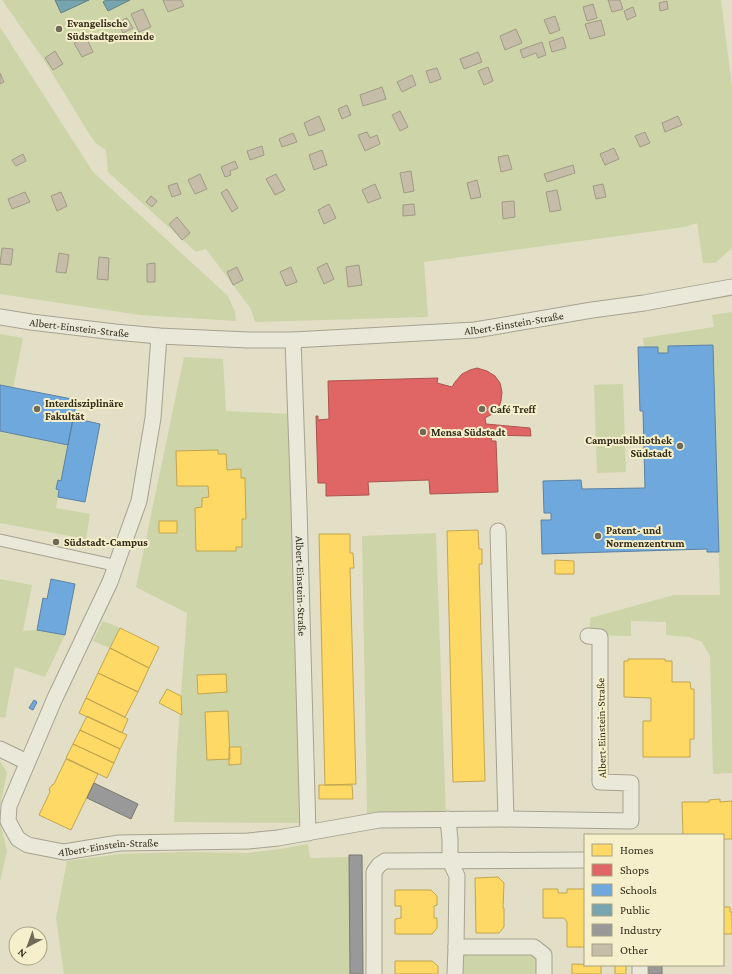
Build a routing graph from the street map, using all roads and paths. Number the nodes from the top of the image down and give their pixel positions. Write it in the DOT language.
graph roads {
  1 [pos="732,287"];
  2 [pos="0,317"];
  3 [pos="159,336"];
  4 [pos="293,340"];
  5 [pos="498,531"];
  6 [pos="0,540"];
  7 [pos="109,564"];
  8 [pos="588,636"];
  9 [pos="0,749"];
  10 [pos="27,762"];
  11 [pos="448,819"];
  12 [pos="506,819"];
  13 [pos="308,832"];
  14 [pos="584,860"];
  15 [pos="450,861"];
  16 [pos="456,947"];
  17 [pos="374,974"];
  18 [pos="455,974"];
  19 [pos="544,974"];
  1 -- 4 [label="street, Albert-Einstein-Straße"];
  2 -- 3 [label="street, Albert-Einstein-Straße"];
  3 -- 4 [label="street, Albert-Einstein-Straße"];
  3 -- 10 [label="street, Albert-Einstein-Straße"];
  4 -- 13 [label="street, Albert-Einstein-Straße"];
  5 -- 12 [label="street"];
  6 -- 7 [label="street"];
  8 -- 12 [label="street, Albert-Einstein-Straße"];
  9 -- 10 [label="street"];
  10 -- 13 [label="street, Albert-Einstein-Straße"];
  11 -- 12 [label="street, Albert-Einstein-Straße"];
  11 -- 13 [label="street, Albert-Einstein-Straße"];
  11 -- 15 [label="street"];
  14 -- 15 [label="street"];
  15 -- 16 [label="street"];
  15 -- 17 [label="street"];
  16 -- 18 [label="street"];
  16 -- 19 [label="street"];
}
